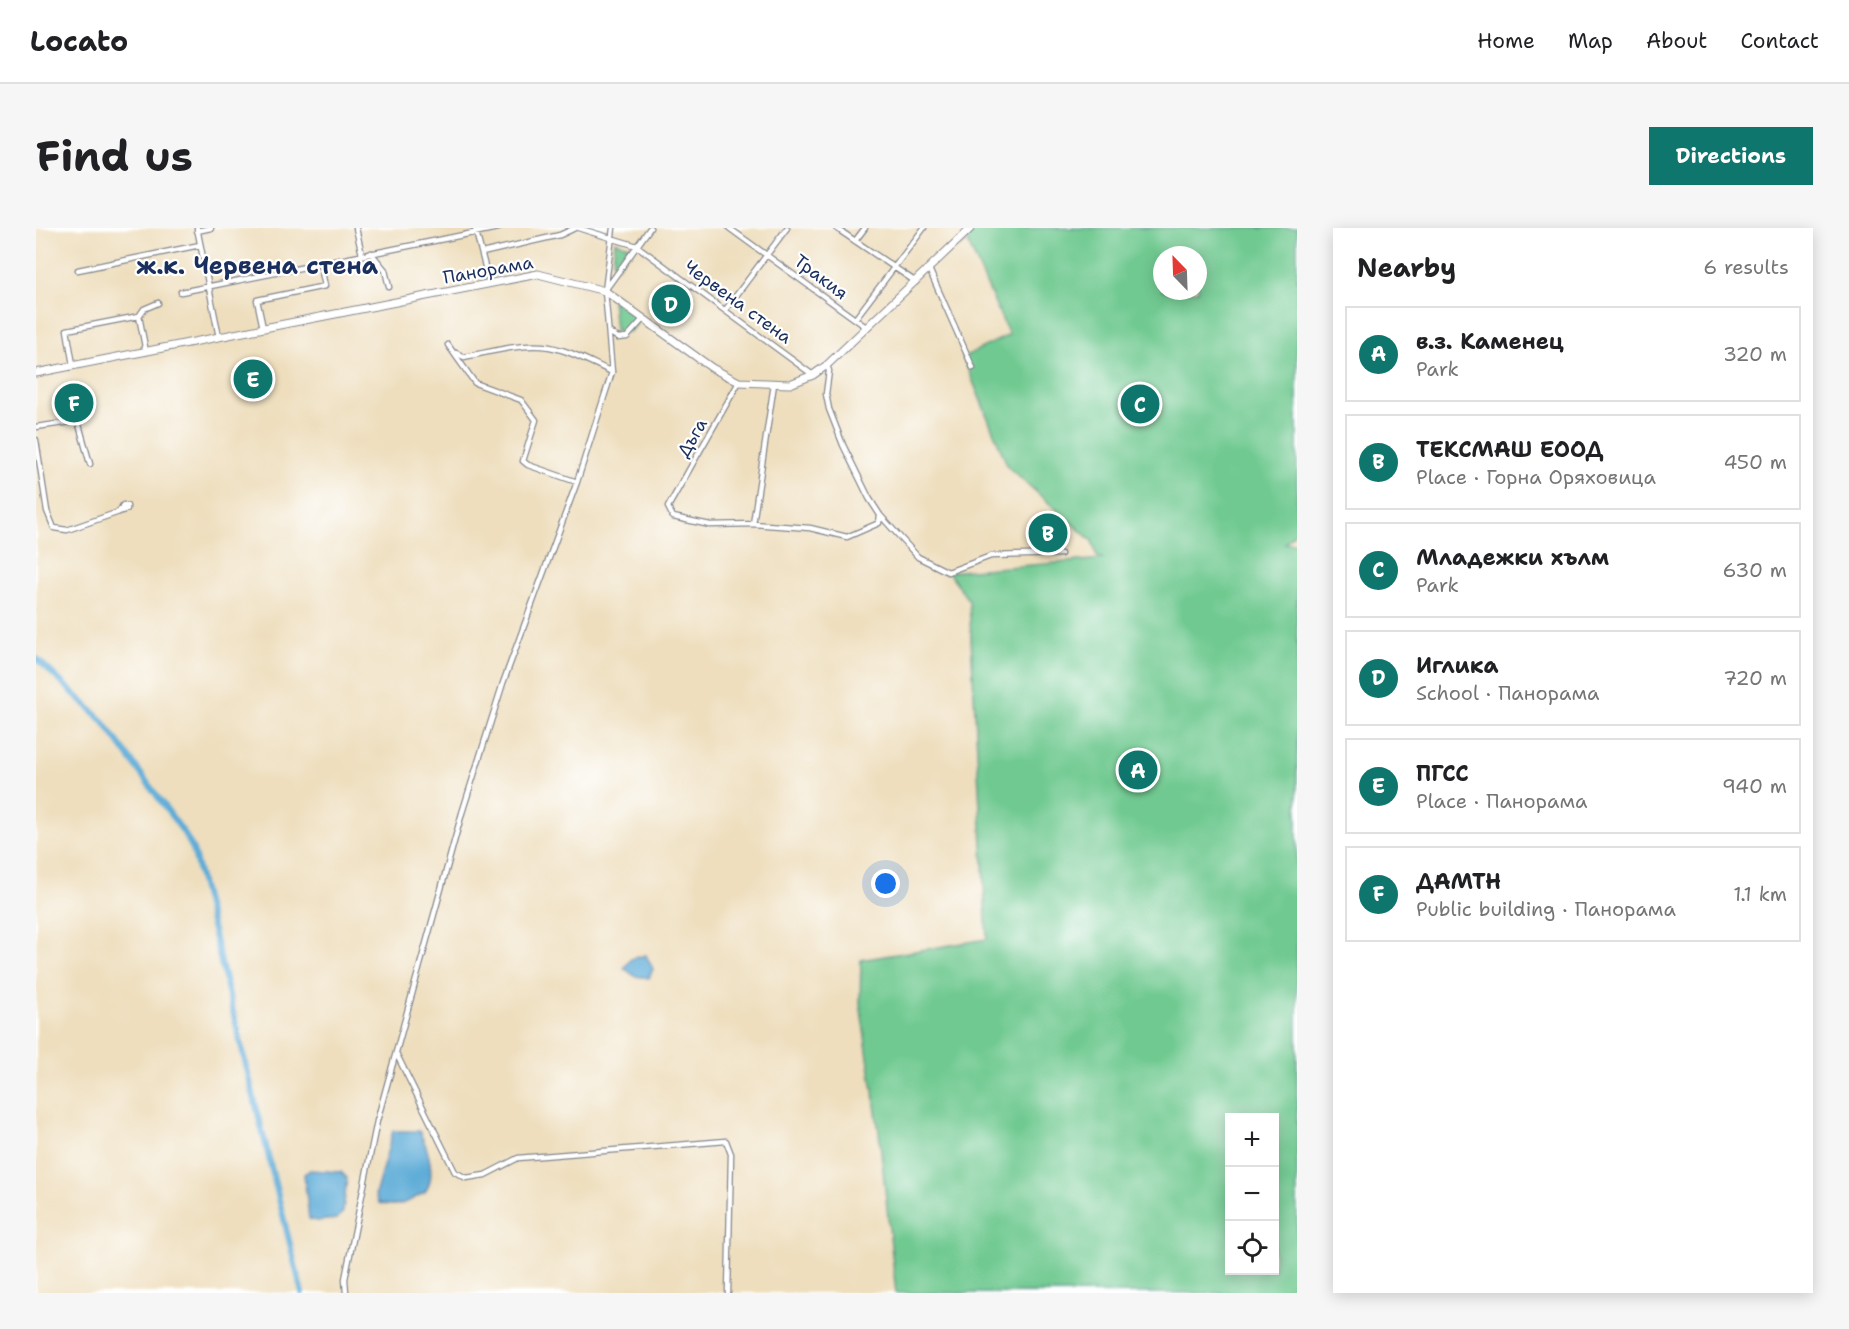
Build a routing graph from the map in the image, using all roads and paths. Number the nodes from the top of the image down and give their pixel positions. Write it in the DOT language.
graph roads {
  1 [pos="211,228"];
  2 [pos="356,228"];
  3 [pos="498,228"];
  4 [pos="577,228"];
  5 [pos="614,228"];
  6 [pos="650,228"];
  7 [pos="729,228"];
  8 [pos="787,228"];
  9 [pos="836,228"];
  10 [pos="865,228"];
  11 [pos="924,228"];
  12 [pos="971,228"];
  13 [pos="197,229"];
  14 [pos="475,230"];
  15 [pos="613,237"];
  16 [pos="855,241"];
  17 [pos="200,245"];
  18 [pos="637,246"];
  19 [pos="371,253"];
  20 [pos="482,253"];
  21 [pos="766,254"];
  22 [pos="362,255"];
  23 [pos="320,263"];
  24 [pos="894,268"];
  25 [pos="929,269"];
  26 [pos="78,270"];
  27 [pos="489,282"];
  28 [pos="916,282"];
  29 [pos="208,287"];
  30 [pos="389,287"];
  31 [pos="605,291"];
  32 [pos="181,292"];
  33 [pos="158,303"];
  34 [pos="726,309"];
  35 [pos="139,316"];
  36 [pos="644,317"];
  37 [pos="855,320"];
  38 [pos="866,327"];
  39 [pos="263,328"];
  40 [pos="609,332"];
  41 [pos="219,337"];
  42 [pos="448,345"];
  43 [pos="146,352"];
  44 [pos="456,353"];
  45 [pos="826,364"];
  46 [pos="73,365"];
  47 [pos="972,368"];
  48 [pos="612,372"];
  49 [pos="36,373"];
  50 [pos="813,375"];
  51 [pos="739,382"];
  52 [pos="774,384"];
  53 [pos="36,427"];
  54 [pos="36,440"];
  55 [pos="90,464"];
  56 [pos="577,482"];
  57 [pos="119,512"];
  58 [pos="880,515"];
  59 [pos="753,524"];
  60 [pos="1061,554"];
  61 [pos="396,1053"];
  62 [pos="346,1293"];
  63 [pos="728,1293"];
  1 -- 13 [label="street"];
  2 -- 22 [label="street"];
  3 -- 14 [label="street"];
  4 -- 15 [label="street, Червена стена"];
  4 -- 20 [label="street"];
  5 -- 15 [label="street"];
  6 -- 18 [label="street"];
  7 -- 21 [label="street, Тракия"];
  8 -- 21 [label="street"];
  9 -- 16 [label="street"];
  10 -- 16 [label="street"];
  11 -- 24 [label="street"];
  12 -- 25 [label="street, Панорама"];
  13 -- 17 [label="street"];
  14 -- 19 [label="street"];
  14 -- 20 [label="street"];
  15 -- 18 [label="street, Червена стена"];
  15 -- 31 [label="street"];
  16 -- 24 [label="street"];
  17 -- 26 [label="street"];
  17 -- 29 [label="street"];
  18 -- 31 [label="street"];
  18 -- 34 [label="street, Червена стена"];
  19 -- 22 [label="street"];
  19 -- 30 [label="street"];
  20 -- 27 [label="street"];
  21 -- 34 [label="street"];
  21 -- 37 [label="street, Тракия"];
  22 -- 23 [label="street"];
  23 -- 29 [label="street"];
  23 -- 39 [label="street"];
  24 -- 28 [label="street"];
  24 -- 37 [label="street"];
  25 -- 28 [label="street, Панорама"];
  25 -- 47 [label="street"];
  27 -- 31 [label="street, Панорама"];
  27 -- 39 [label="street, Панорама"];
  28 -- 38 [label="street, Панорама"];
  29 -- 32 [label="street"];
  29 -- 41 [label="street"];
  31 -- 36 [label="street, Панорама"];
  31 -- 40 [label="street"];
  33 -- 35 [label="street"];
  34 -- 50 [label="street, Червена стена"];
  35 -- 43 [label="street"];
  35 -- 46 [label="street"];
  36 -- 40 [label="street"];
  36 -- 51 [label="street, Панорама"];
  37 -- 38 [label="street, Тракия"];
  38 -- 45 [label="street, Панорама"];
  39 -- 41 [label="street, Панорама"];
  40 -- 48 [label="street"];
  41 -- 43 [label="street, Панорама"];
  42 -- 44 [label="street"];
  43 -- 46 [label="street, Панорама"];
  44 -- 48 [label="street"];
  44 -- 56 [label="street"];
  45 -- 50 [label="street, Панорама"];
  45 -- 58 [label="street"];
  46 -- 49 [label="street, Панорама"];
  48 -- 56 [label="street"];
  50 -- 52 [label="street, Панорама"];
  51 -- 52 [label="street, Панорама"];
  51 -- 59 [label="street, Дъга"];
  52 -- 59 [label="street"];
  53 -- 55 [label="street"];
  54 -- 57 [label="street"];
  56 -- 61 [label="street"];
  58 -- 59 [label="street"];
  58 -- 60 [label="street"];
  61 -- 62 [label="street"];
  61 -- 63 [label="street"];
}
